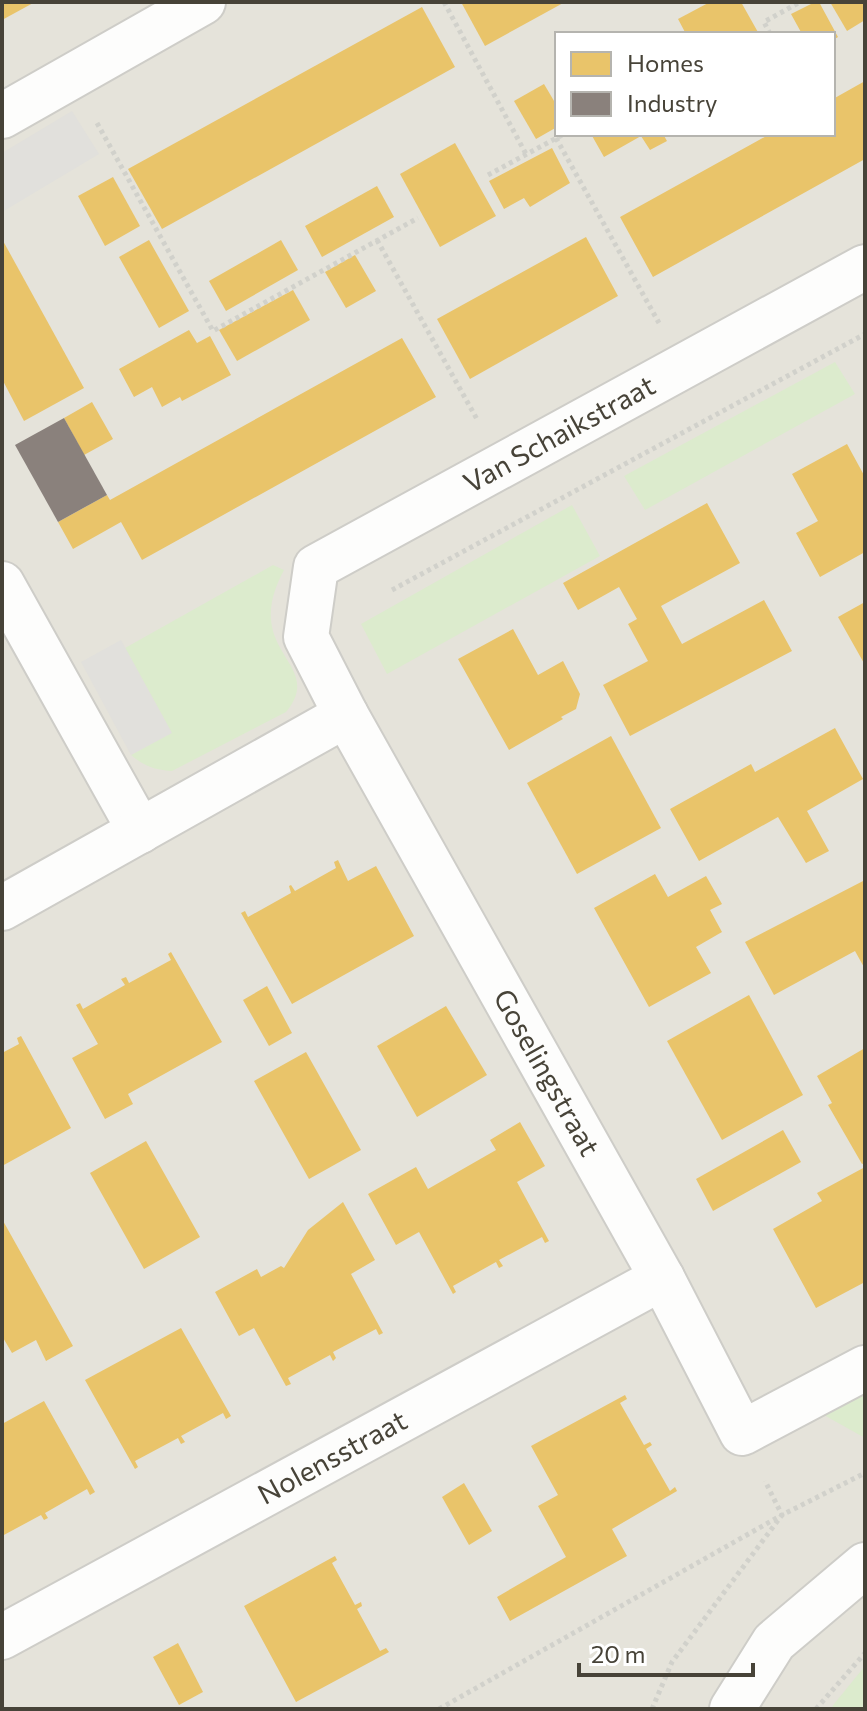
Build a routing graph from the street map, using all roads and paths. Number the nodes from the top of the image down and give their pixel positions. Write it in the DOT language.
graph roads {
  1 [pos="203,2"];
  2 [pos="444,2"];
  3 [pos="800,2"];
  4 [pos="769,32"];
  5 [pos="71,76"];
  6 [pos="2,116"];
  7 [pos="560,136"];
  8 [pos="556,138"];
  9 [pos="526,154"];
  10 [pos="488,175"];
  11 [pos="418,218"];
  12 [pos="377,240"];
  13 [pos="861,278"];
  14 [pos="865,334"];
  15 [pos="683,366"];
  16 [pos="502,465"];
  17 [pos="2,584"];
  18 [pos="390,591"];
  19 [pos="346,715"];
  20 [pos="140,831"];
  21 [pos="2,908"];
  22 [pos="662,1278"];
  23 [pos="865,1368"];
  24 [pos="865,1473"];
  25 [pos="782,1515"];
  26 [pos="865,1565"];
  27 [pos="2,1637"];
  28 [pos="865,1653"];
  29 [pos="439,1709"];
  30 [pos="652,1709"];
  31 [pos="732,1709"];
  32 [pos="816,1709"];
  1 -- 5 [label="street"];
  2 -- 9 [label="path"];
  3 -- 4 [label="path"];
  5 -- 6 [label="street"];
  5 -- 12 [label="path"];
  7 -- 8 [label="path"];
  8 -- 9 [label="path"];
  8 -- 15 [label="path"];
  9 -- 10 [label="path"];
  11 -- 12 [label="path"];
  12 -- 16 [label="path"];
  13 -- 15 [label="street, Van Schaikstraat"];
  14 -- 18 [label="path, Van Schaikstraat"];
  15 -- 16 [label="street, Van Schaikstraat"];
  16 -- 19 [label="street, Van Schaikstraat"];
  17 -- 20 [label="street"];
  19 -- 20 [label="street"];
  19 -- 22 [label="street, Goselingstraat"];
  20 -- 21 [label="street"];
  22 -- 23 [label="street, Goselingstraat"];
  22 -- 27 [label="street, Nolensstraat"];
  24 -- 25 [label="path"];
  25 -- 29 [label="path"];
  25 -- 30 [label="path"];
  26 -- 31 [label="street"];
  28 -- 32 [label="path"];
}
